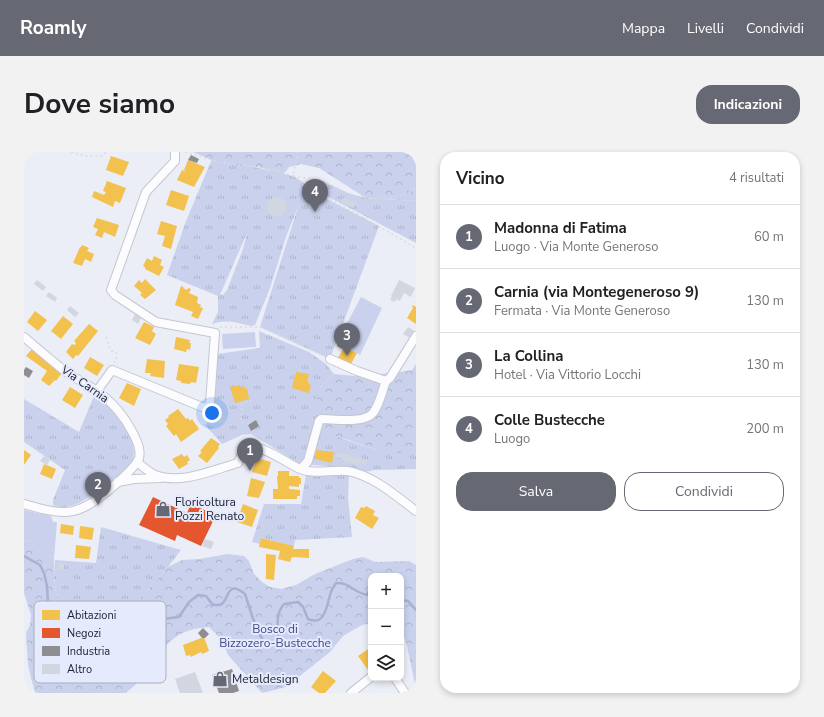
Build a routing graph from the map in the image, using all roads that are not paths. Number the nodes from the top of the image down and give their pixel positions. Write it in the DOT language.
graph roads {
  1 [pos="175,152"];
  2 [pos="416,336"];
  3 [pos="24,337"];
  4 [pos="330,359"];
  5 [pos="386,381"];
  6 [pos="98,391"];
  7 [pos="137,462"];
  8 [pos="301,470"];
  9 [pos="168,478"];
  10 [pos="118,482"];
  11 [pos="24,504"];
  12 [pos="416,512"];
  13 [pos="368,679"];
  14 [pos="397,681"];
  15 [pos="351,693"];
  16 [pos="405,693"];
  1 -- 6 [label="street"];
  2 -- 5 [label="street"];
  3 -- 6 [label="street, Via Carnia"];
  4 -- 5 [label="street"];
  5 -- 8 [label="street"];
  6 -- 7 [label="street, Via Carnia"];
  7 -- 9 [label="street"];
  7 -- 10 [label="street"];
  8 -- 9 [label="street"];
  8 -- 12 [label="street"];
  9 -- 10 [label="street"];
  10 -- 11 [label="street"];
  13 -- 15 [label="street"];
  14 -- 16 [label="street"];
}
